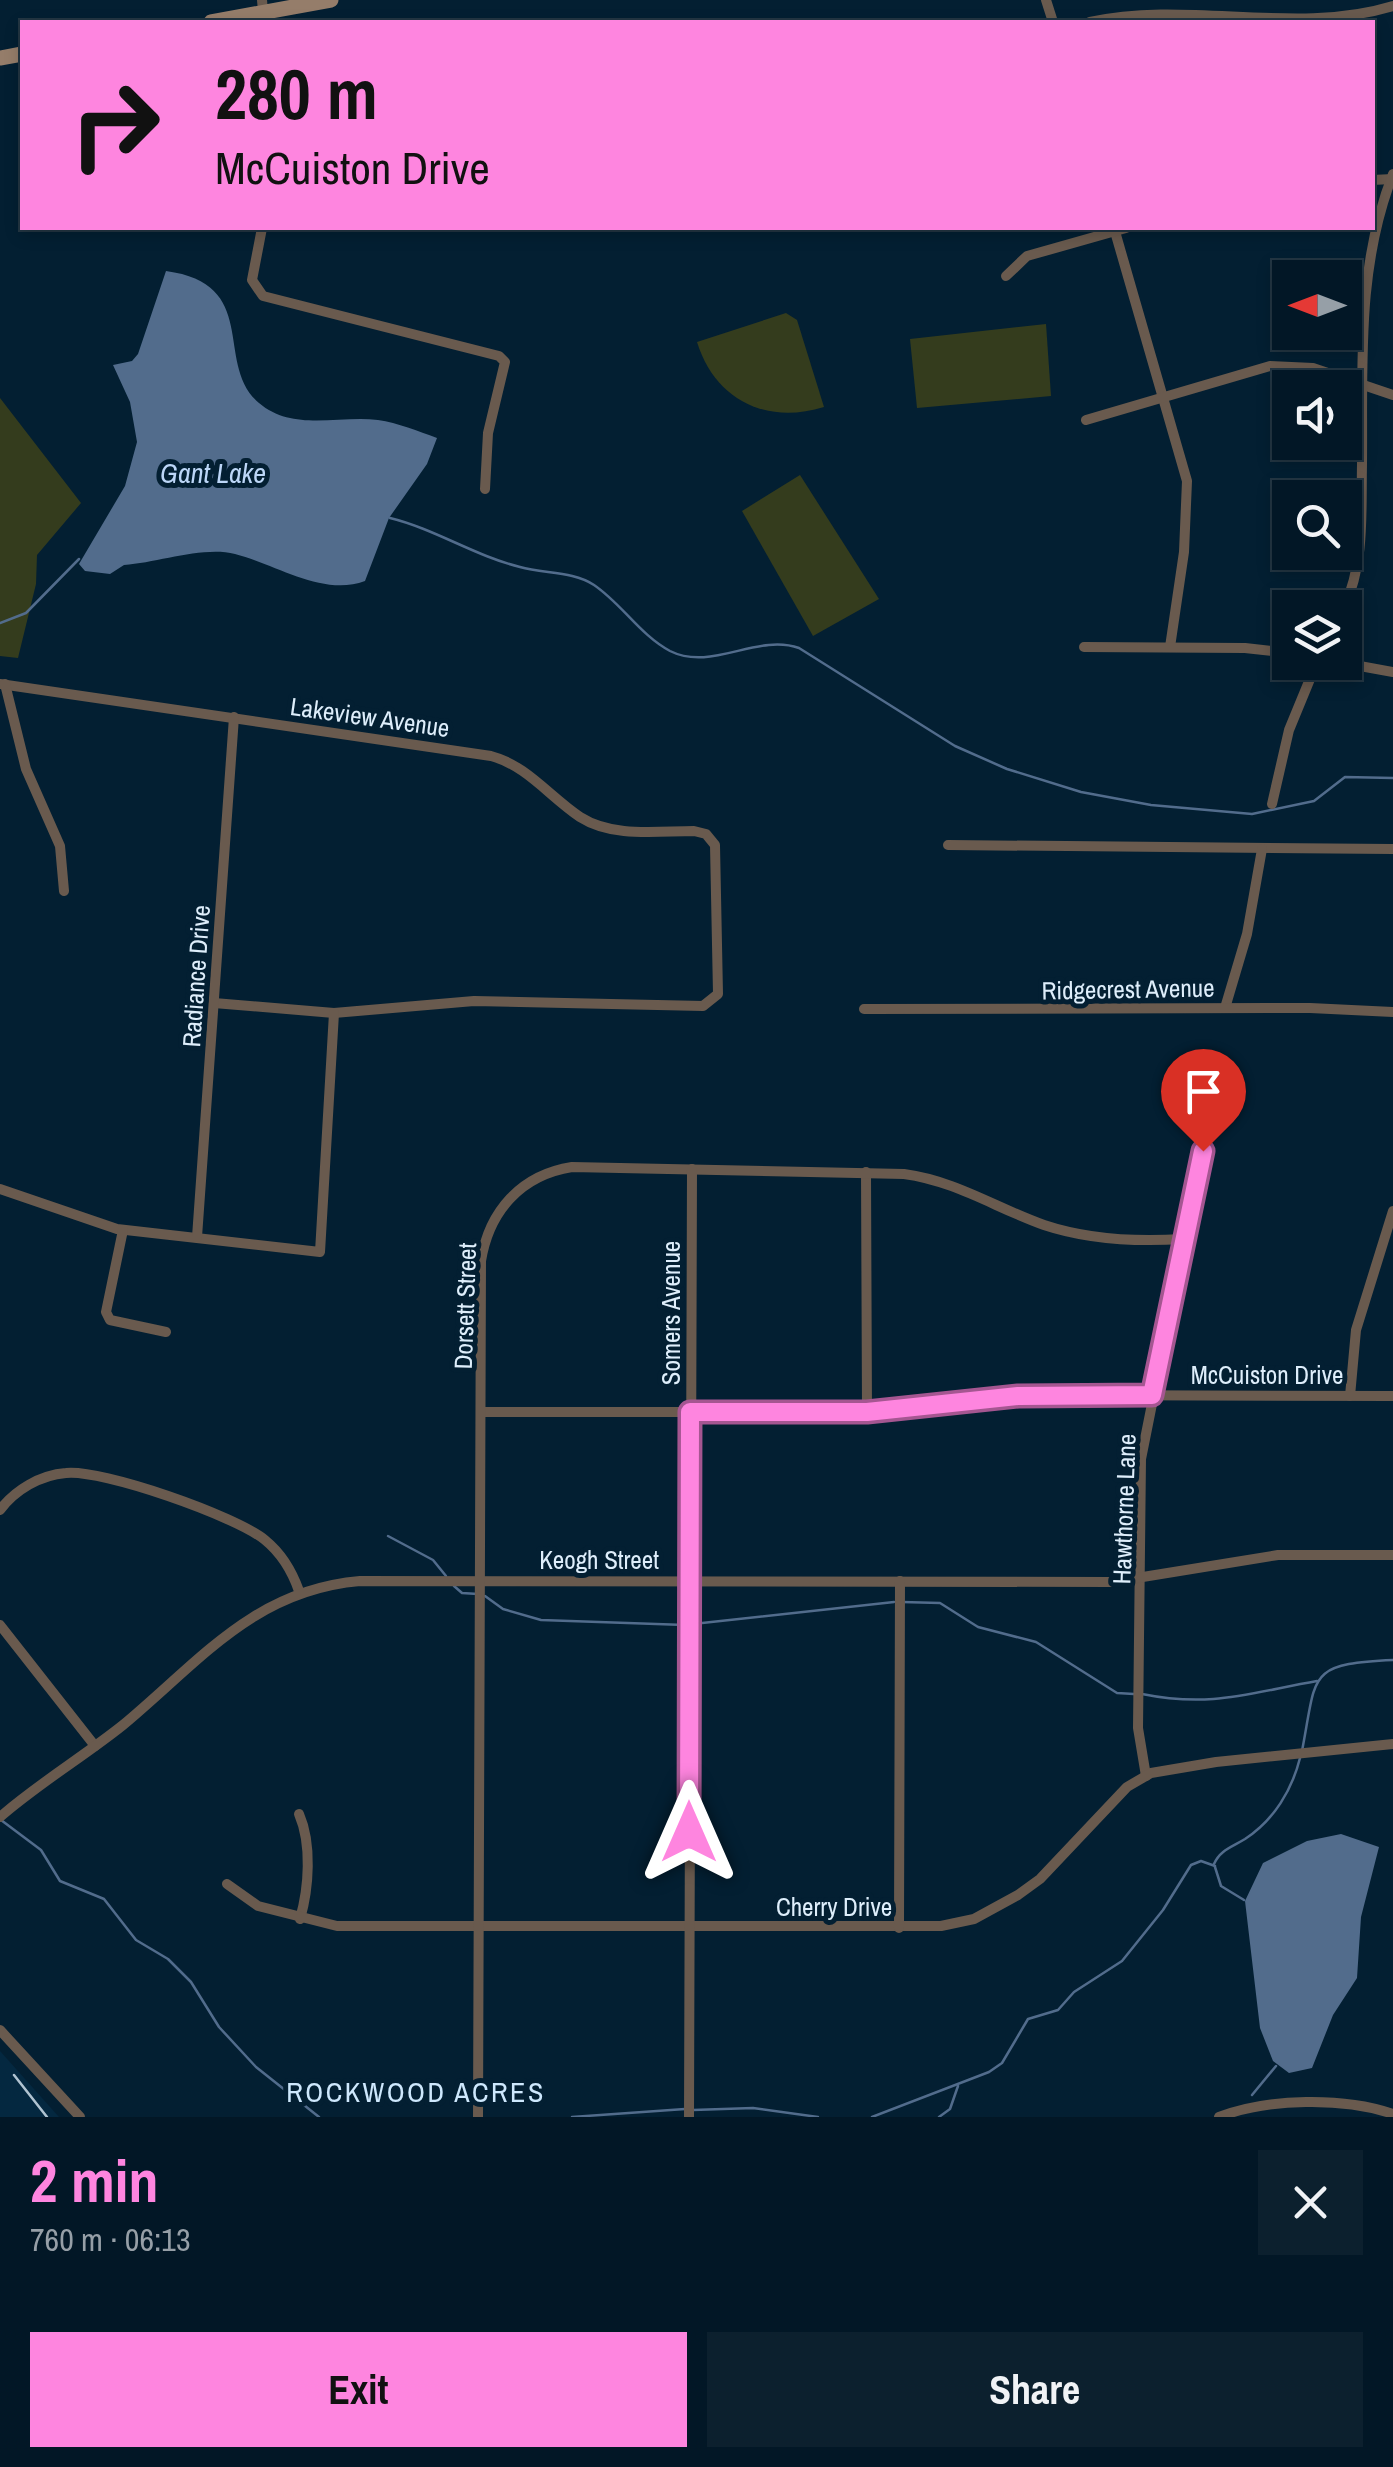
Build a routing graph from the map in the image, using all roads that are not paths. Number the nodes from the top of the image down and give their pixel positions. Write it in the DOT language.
graph roads {
  1 [pos="331,0"];
  2 [pos="1393,6"];
  3 [pos="263,12"];
  4 [pos="221,20"];
  5 [pos="1105,20"];
  6 [pos="1392,178"];
  7 [pos="262,230"];
  8 [pos="1112,230"];
  9 [pos="1119,230"];
  10 [pos="1006,276"];
  11 [pos="1318,370"];
  12 [pos="1362,386"];
  13 [pos="1393,395"];
  14 [pos="1166,396"];
  15 [pos="1086,420"];
  16 [pos="1361,460"];
  17 [pos="485,490"];
  18 [pos="1350,590"];
  19 [pos="1084,647"];
  20 [pos="1170,647"];
  21 [pos="1272,652"];
  22 [pos="1362,666"];
  23 [pos="1393,672"];
  24 [pos="1310,680"];
  25 [pos="3,684"];
  26 [pos="234,717"];
  27 [pos="1272,804"];
  28 [pos="948,846"];
  29 [pos="1262,849"];
  30 [pos="1393,849"];
  31 [pos="64,892"];
  32 [pos="214,1003"];
  33 [pos="1225,1008"];
  34 [pos="864,1009"];
  35 [pos="1393,1012"];
  36 [pos="334,1013"];
  37 [pos="1207,1129"];
  38 [pos="692,1169"];
  39 [pos="866,1172"];
  40 [pos="0,1189"];
  41 [pos="1393,1211"];
  42 [pos="123,1230"];
  43 [pos="197,1237"];
  44 [pos="1183,1239"];
  45 [pos="166,1332"];
  46 [pos="1152,1395"];
  47 [pos="1350,1396"];
  48 [pos="1393,1396"];
  49 [pos="482,1412"];
  50 [pos="690,1412"];
  51 [pos="867,1412"];
  52 [pos="0,1510"];
  53 [pos="1393,1555"];
  54 [pos="1140,1578"];
  55 [pos="481,1580"];
  56 [pos="690,1580"];
  57 [pos="900,1582"];
  58 [pos="298,1591"];
  59 [pos="0,1625"];
  60 [pos="1393,1744"];
  61 [pos="95,1746"];
  62 [pos="1146,1776"];
  63 [pos="298,1814"];
  64 [pos="0,1817"];
  65 [pos="227,1884"];
  66 [pos="300,1919"];
  67 [pos="688,1926"];
  68 [pos="480,1927"];
  69 [pos="898,1928"];
  70 [pos="0,2030"];
  71 [pos="1393,2114"];
  72 [pos="80,2117"];
  73 [pos="478,2117"];
  74 [pos="689,2117"];
  75 [pos="1219,2117"];
  1 -- 3 [label="street"];
  2 -- 5 [label="street"];
  3 -- 4 [label="street"];
  6 -- 12 [label="street"];
  7 -- 17 [label="street"];
  8 -- 10 [label="street"];
  9 -- 14 [label="street"];
  11 -- 14 [label="street"];
  12 -- 13 [label="street"];
  14 -- 15 [label="street"];
  14 -- 20 [label="street"];
  16 -- 18 [label="street"];
  19 -- 20 [label="street"];
  20 -- 21 [label="street"];
  22 -- 23 [label="street"];
  24 -- 27 [label="street"];
  25 -- 26 [label="street, Lakeview Avenue"];
  25 -- 31 [label="street"];
  26 -- 32 [label="street, Radiance Drive"];
  26 -- 36 [label="street, Lakeview Avenue"];
  28 -- 29 [label="street"];
  29 -- 30 [label="street"];
  29 -- 33 [label="street"];
  32 -- 36 [label="street"];
  32 -- 43 [label="street, Radiance Drive"];
  33 -- 34 [label="street, Ridgecrest Avenue"];
  33 -- 35 [label="street, Ridgecrest Avenue"];
  36 -- 43 [label="street"];
  37 -- 44 [label="street, Hawthorne Lane"];
  38 -- 39 [label="street, Dorsett Street"];
  38 -- 49 [label="street, Dorsett Street"];
  38 -- 50 [label="street, Somers Avenue"];
  39 -- 44 [label="street, Dorsett Street"];
  39 -- 51 [label="street"];
  40 -- 42 [label="street"];
  41 -- 47 [label="street"];
  42 -- 43 [label="street"];
  42 -- 45 [label="street"];
  44 -- 46 [label="street, Hawthorne Lane"];
  46 -- 47 [label="street, McCuiston Drive"];
  46 -- 51 [label="street, McCuiston Drive"];
  46 -- 54 [label="street, Hawthorne Lane"];
  47 -- 48 [label="street, McCuiston Drive"];
  49 -- 50 [label="street, McCuiston Drive"];
  49 -- 55 [label="street, Dorsett Street"];
  50 -- 51 [label="street, McCuiston Drive"];
  50 -- 56 [label="street, Somers Avenue"];
  52 -- 58 [label="street"];
  53 -- 54 [label="street, Keogh Street"];
  54 -- 57 [label="street, Keogh Street"];
  54 -- 62 [label="street, Hawthorne Lane"];
  55 -- 56 [label="street, Keogh Street"];
  55 -- 58 [label="street, Keogh Street"];
  55 -- 68 [label="street, Dorsett Street"];
  56 -- 57 [label="street, Keogh Street"];
  56 -- 67 [label="street, Somers Avenue"];
  57 -- 69 [label="street"];
  58 -- 61 [label="street, Keogh Street"];
  59 -- 61 [label="street"];
  60 -- 62 [label="street, Cherry Drive"];
  61 -- 64 [label="street, Keogh Street"];
  62 -- 69 [label="street, Cherry Drive"];
  63 -- 66 [label="street"];
  65 -- 66 [label="street, Cherry Drive"];
  66 -- 68 [label="street, Cherry Drive"];
  67 -- 68 [label="street, Cherry Drive"];
  67 -- 69 [label="street, Cherry Drive"];
  67 -- 74 [label="street, Somers Avenue"];
  68 -- 73 [label="street, Dorsett Street"];
  70 -- 72 [label="street"];
  71 -- 75 [label="street"];
}
